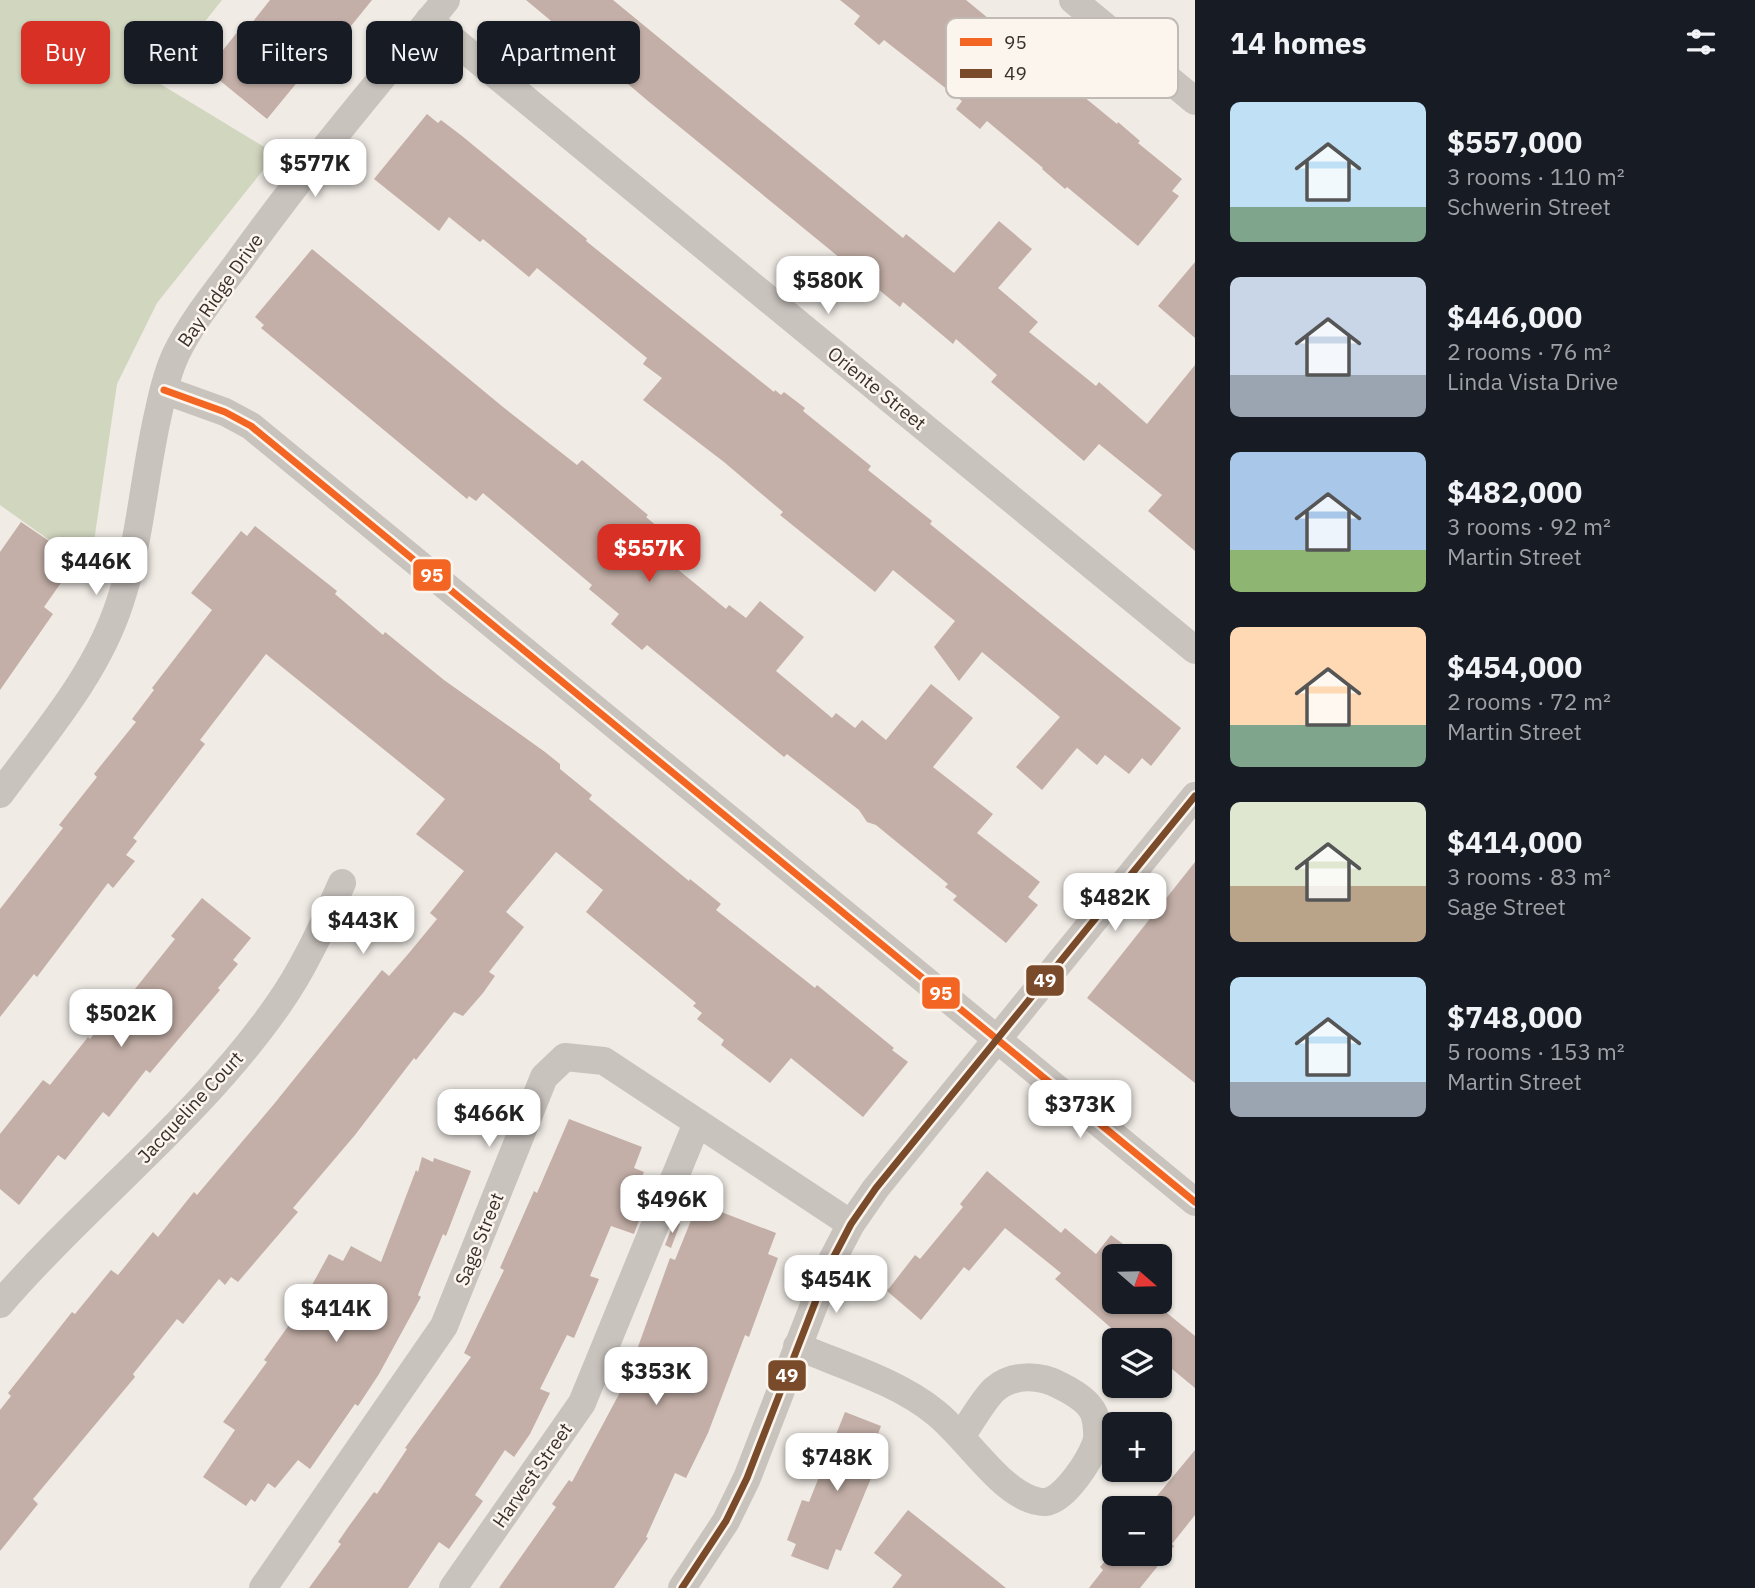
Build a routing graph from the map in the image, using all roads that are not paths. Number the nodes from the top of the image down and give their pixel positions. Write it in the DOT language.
graph roads {
  1 [pos="1073,0"];
  2 [pos="438,10"];
  3 [pos="1095,18"];
  4 [pos="1178,87"];
  5 [pos="1195,101"];
  6 [pos="164,390"];
  7 [pos="1195,650"];
  8 [pos="0,794"];
  9 [pos="1195,796"];
  10 [pos="342,883"];
  11 [pos="996,1039"];
  12 [pos="697,1123"];
  13 [pos="1195,1202"];
  14 [pos="851,1224"];
  15 [pos="0,1304"];
  16 [pos="797,1346"];
  17 [pos="961,1436"];
  18 [pos="263,1588"];
  19 [pos="453,1588"];
  20 [pos="682,1588"];
  1 -- 3 [label="street"];
  2 -- 6 [label="street, Bay Ridge Drive"];
  2 -- 7 [label="street, Oriente Street"];
  4 -- 5 [label="street"];
  6 -- 8 [label="street, Bay Ridge Drive"];
  6 -- 11 [label="street"];
  9 -- 11 [label="street"];
  10 -- 15 [label="street, Jacqueline Court"];
  11 -- 13 [label="street"];
  11 -- 14 [label="street"];
  12 -- 14 [label="street, Sage Street"];
  12 -- 18 [label="street, Sage Street"];
  12 -- 19 [label="street, Harvest Street"];
  14 -- 16 [label="street"];
  16 -- 17 [label="street"];
  16 -- 20 [label="street"];
  17 -- 17 [label="street"];
}
